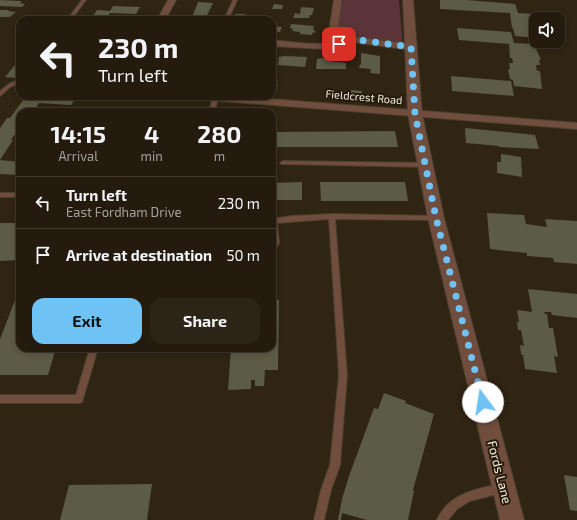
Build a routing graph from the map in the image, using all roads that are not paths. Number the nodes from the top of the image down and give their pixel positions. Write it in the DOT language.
graph roads {
  1 [pos="84,0"];
  2 [pos="172,0"];
  3 [pos="235,0"];
  4 [pos="338,0"];
  5 [pos="408,0"];
  6 [pos="72,16"];
  7 [pos="163,16"];
  8 [pos="228,16"];
  9 [pos="351,39"];
  10 [pos="276,43"];
  11 [pos="411,47"];
  12 [pos="16,82"];
  13 [pos="0,94"];
  14 [pos="250,100"];
  15 [pos="415,114"];
  16 [pos="577,126"];
  17 [pos="283,163"];
  18 [pos="426,165"];
  19 [pos="0,195"];
  20 [pos="16,195"];
  21 [pos="332,218"];
  22 [pos="436,218"];
  23 [pos="276,221"];
  24 [pos="93,352"];
  25 [pos="0,399"];
  26 [pos="504,489"];
  27 [pos="319,520"];
  28 [pos="442,520"];
  29 [pos="512,520"];
  1 -- 6 [label="lane"];
  2 -- 7 [label="street"];
  3 -- 8 [label="lane"];
  4 -- 9 [label="street"];
  5 -- 11 [label="street, Fords Lane"];
  9 -- 10 [label="street"];
  9 -- 11 [label="street"];
  11 -- 15 [label="street, Fords Lane"];
  12 -- 13 [label="lane"];
  14 -- 15 [label="street, Fieldcrest Road"];
  15 -- 16 [label="street, Fieldcrest Road"];
  15 -- 18 [label="street, Fords Lane"];
  17 -- 18 [label="lane"];
  18 -- 22 [label="street, Fords Lane"];
  19 -- 20 [label="lane"];
  21 -- 22 [label="lane"];
  21 -- 23 [label="lane"];
  21 -- 27 [label="lane"];
  22 -- 26 [label="street, Fords Lane"];
  24 -- 25 [label="lane"];
  26 -- 28 [label="lane"];
  26 -- 29 [label="street, Fords Lane"];
}
